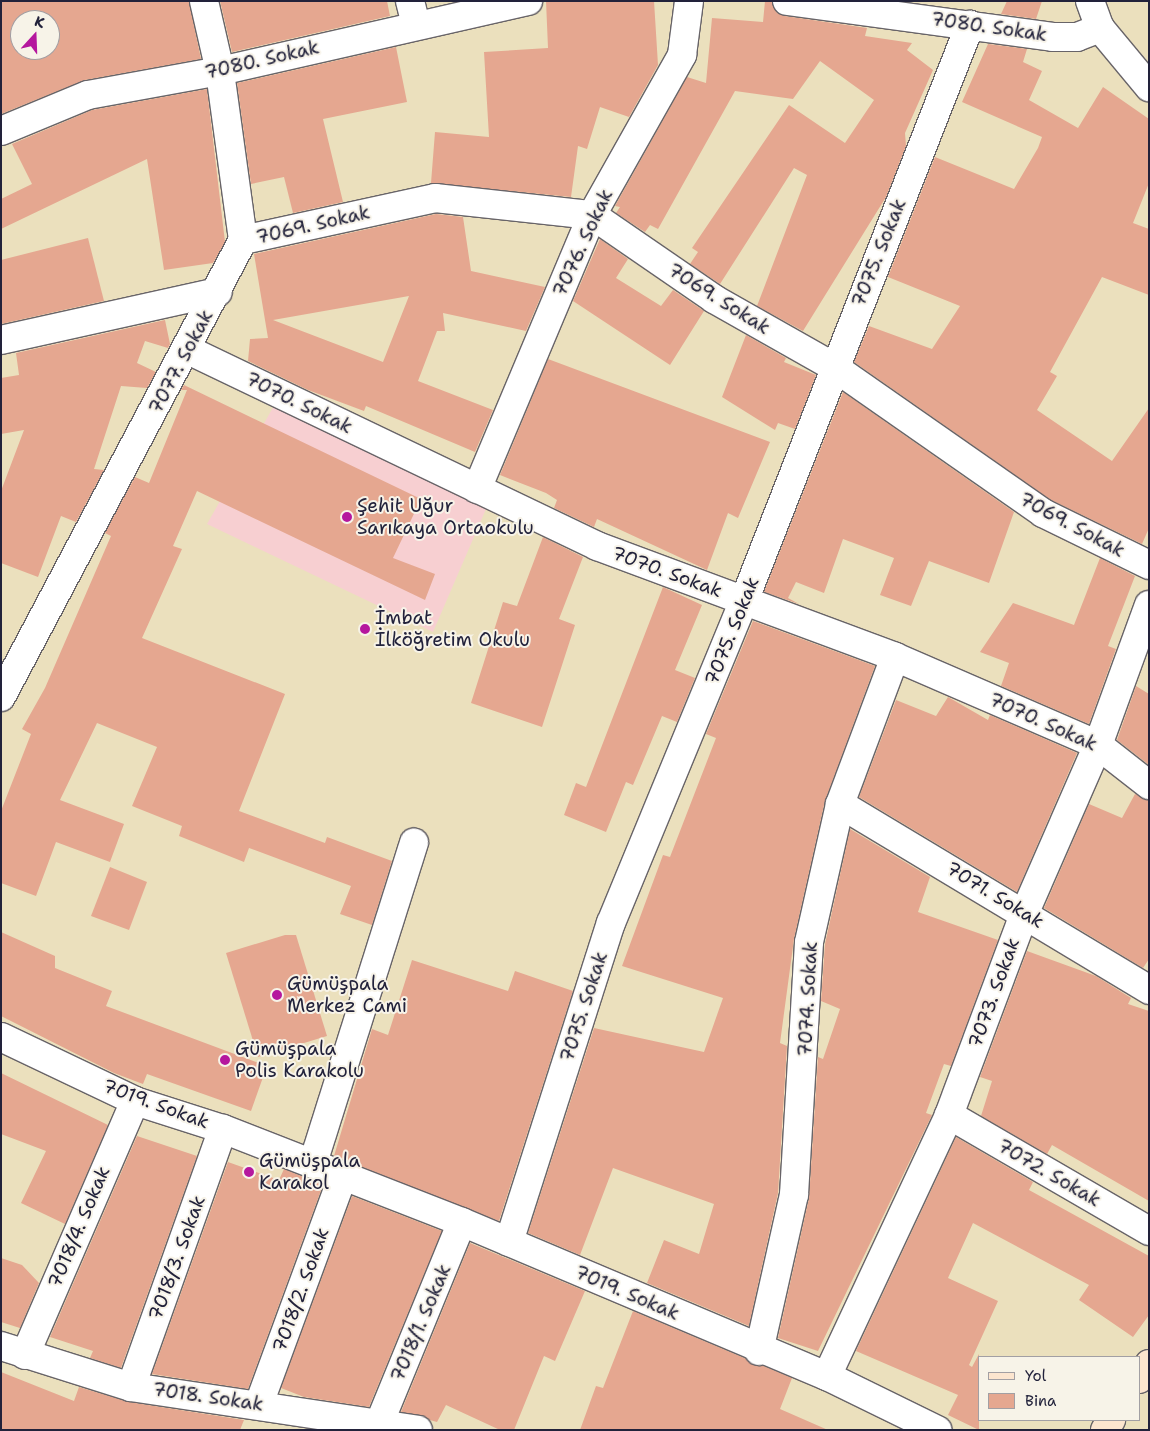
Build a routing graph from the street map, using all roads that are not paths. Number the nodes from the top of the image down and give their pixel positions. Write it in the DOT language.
graph roads {
  1 [pos="204,1"];
  2 [pos="528,1"];
  3 [pos="689,1"];
  4 [pos="787,1"];
  5 [pos="1090,1"];
  6 [pos="413,13"];
  7 [pos="970,25"];
  8 [pos="1100,28"];
  9 [pos="220,71"];
  10 [pos="1149,87"];
  11 [pos="1,131"];
  12 [pos="592,215"];
  13 [pos="243,240"];
  14 [pos="218,292"];
  15 [pos="1,340"];
  16 [pos="188,350"];
  17 [pos="834,367"];
  18 [pos="478,489"];
  19 [pos="1149,565"];
  20 [pos="744,601"];
  21 [pos="1149,605"];
  22 [pos="895,657"];
  23 [pos="1,697"];
  24 [pos="1098,744"];
  25 [pos="1149,785"];
  26 [pos="840,804"];
  27 [pos="414,844"];
  28 [pos="1025,912"];
  29 [pos="1149,990"];
  30 [pos="1,1037"];
  31 [pos="135,1101"];
  32 [pos="949,1115"];
  33 [pos="223,1129"];
  34 [pos="313,1163"];
  35 [pos="343,1176"];
  36 [pos="462,1222"];
  37 [pos="1149,1231"];
  38 [pos="509,1242"];
  39 [pos="13,1350"];
  40 [pos="759,1351"];
  41 [pos="1149,1364"];
  42 [pos="827,1376"];
  43 [pos="1140,1378"];
  44 [pos="131,1387"];
  45 [pos="259,1404"];
  46 [pos="379,1424"];
  47 [pos="411,1429"];
  48 [pos="936,1429"];
  1 -- 9 [label="street"];
  2 -- 6 [label="street, 7080. Sokak"];
  3 -- 12 [label="street, 7076. Sokak"];
  4 -- 7 [label="street, 7080. Sokak"];
  5 -- 8 [label="street"];
  6 -- 9 [label="street, 7080. Sokak"];
  7 -- 8 [label="street, 7080. Sokak"];
  7 -- 17 [label="street, 7075. Sokak"];
  8 -- 10 [label="street"];
  9 -- 11 [label="street, 7080. Sokak"];
  9 -- 13 [label="street"];
  12 -- 13 [label="street, 7069. Sokak"];
  12 -- 17 [label="street, 7069. Sokak"];
  12 -- 18 [label="street, 7076. Sokak"];
  13 -- 14 [label="street, 7077. Sokak"];
  14 -- 15 [label="street"];
  14 -- 16 [label="street, 7077. Sokak"];
  16 -- 18 [label="street, 7070. Sokak"];
  16 -- 23 [label="street, 7077. Sokak"];
  17 -- 19 [label="street, 7069. Sokak"];
  17 -- 20 [label="street, 7075. Sokak"];
  18 -- 20 [label="street, 7070. Sokak"];
  20 -- 22 [label="street, 7070. Sokak"];
  20 -- 38 [label="street, 7075. Sokak"];
  21 -- 24 [label="street, 7073. Sokak"];
  22 -- 24 [label="street, 7070. Sokak"];
  22 -- 26 [label="street, 7074. Sokak"];
  24 -- 25 [label="street, 7070. Sokak"];
  24 -- 28 [label="street, 7073. Sokak"];
  26 -- 28 [label="street, 7071. Sokak"];
  26 -- 40 [label="street, 7074. Sokak"];
  27 -- 34 [label="street"];
  28 -- 29 [label="street, 7071. Sokak"];
  28 -- 32 [label="street, 7073. Sokak"];
  30 -- 31 [label="street, 7019. Sokak"];
  31 -- 33 [label="street, 7019. Sokak"];
  31 -- 39 [label="street, 7018/4. Sokak"];
  32 -- 37 [label="street, 7072. Sokak"];
  32 -- 42 [label="street, 7073. Sokak"];
  33 -- 34 [label="street, 7019. Sokak"];
  33 -- 44 [label="street, 7018/3. Sokak"];
  34 -- 35 [label="street, 7019. Sokak"];
  35 -- 36 [label="street, 7019. Sokak"];
  35 -- 45 [label="street, 7018/2. Sokak"];
  36 -- 38 [label="street, 7019. Sokak"];
  36 -- 46 [label="street, 7018/1. Sokak"];
  38 -- 40 [label="street, 7019. Sokak"];
  39 -- 44 [label="street, 7018. Sokak"];
  40 -- 42 [label="street, 7019. Sokak"];
  41 -- 43 [label="main road"];
  42 -- 48 [label="street, 7019. Sokak"];
  44 -- 45 [label="street, 7018. Sokak"];
  45 -- 46 [label="street, 7018. Sokak"];
  46 -- 47 [label="street, 7018. Sokak"];
}
